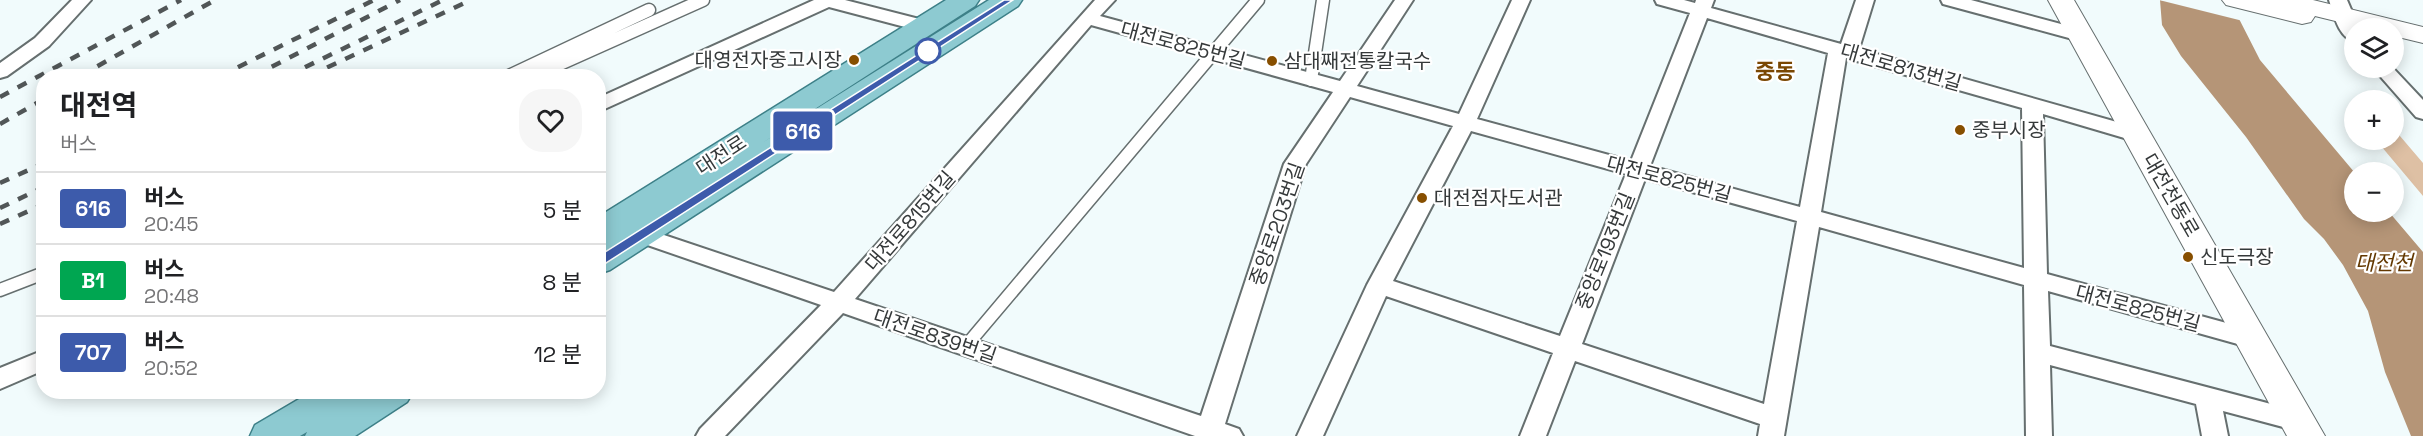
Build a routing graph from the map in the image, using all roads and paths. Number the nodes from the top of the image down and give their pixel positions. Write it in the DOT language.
graph roads {
  1 [pos="82,0"];
  2 [pos="704,0"];
  3 [pos="965,0"];
  4 [pos="1008,0"];
  5 [pos="1106,0"];
  6 [pos="1258,0"];
  7 [pos="1323,0"];
  8 [pos="1404,0"];
  9 [pos="1521,0"];
  10 [pos="1664,0"];
  11 [pos="1865,0"];
  12 [pos="1950,0"];
  13 [pos="2061,0"];
  14 [pos="2235,0"];
  15 [pos="828,1"];
  16 [pos="1703,5"];
  17 [pos="2300,8"];
  18 [pos="649,10"];
  19 [pos="1087,18"];
  20 [pos="2344,21"];
  21 [pos="924,26"];
  22 [pos="2404,32"];
  23 [pos="2080,35"];
  24 [pos="2423,35"];
  25 [pos="2404,41"];
  26 [pos="2423,46"];
  27 [pos="1843,51"];
  28 [pos="1213,53"];
  29 [pos="524,69"];
  30 [pos="549,69"];
  31 [pos="0,72"];
  32 [pos="2392,78"];
  33 [pos="1311,80"];
  34 [pos="1345,90"];
  35 [pos="606,102"];
  36 [pos="2032,104"];
  37 [pos="2423,113"];
  38 [pos="1465,123"];
  39 [pos="2138,135"];
  40 [pos="1638,170"];
  41 [pos="1810,218"];
  42 [pos="606,225"];
  43 [pos="641,235"];
  44 [pos="606,257"];
  45 [pos="36,276"];
  46 [pos="2036,279"];
  47 [pos="1379,285"];
  48 [pos="0,290"];
  49 [pos="838,303"];
  50 [pos="2252,339"];
  51 [pos="966,346"];
  52 [pos="1567,349"];
  53 [pos="2037,352"];
  54 [pos="36,363"];
  55 [pos="0,379"];
  56 [pos="330,399"];
  57 [pos="383,399"];
  58 [pos="2208,399"];
  59 [pos="1772,427"];
  60 [pos="2302,429"];
  61 [pos="1216,434"];
  62 [pos="269,436"];
  63 [pos="324,436"];
  64 [pos="709,436"];
  65 [pos="1310,436"];
  66 [pos="1533,436"];
  67 [pos="2039,436"];
  68 [pos="2215,436"];
  1 -- 31 [label="street"];
  2 -- 30 [label="lane"];
  3 -- 21 [label="main road, 대전로"];
  4 -- 43 [label="main road, 대전로"];
  5 -- 19 [label="street, 대전로815번길"];
  6 -- 28 [label="lane"];
  7 -- 33 [label="lane"];
  8 -- 34 [label="street, 중앙로203번길"];
  9 -- 38 [label="street"];
  10 -- 16 [label="street, 대전로813번길"];
  11 -- 27 [label="street"];
  12 -- 23 [label="street"];
  13 -- 23 [label="main road, 대전천동로"];
  14 -- 17 [label="main road"];
  15 -- 21 [label="street"];
  15 -- 35 [label="street"];
  16 -- 27 [label="street, 대전로813번길"];
  16 -- 40 [label="street, 중앙로193번길"];
  17 -- 20 [label="main road"];
  18 -- 29 [label="lane"];
  19 -- 28 [label="street, 대전로825번길"];
  19 -- 49 [label="street, 대전로815번길"];
  21 -- 42 [label="main road, 대전로"];
  22 -- 24 [label="main road"];
  23 -- 39 [label="main road, 대전천동로"];
  25 -- 26 [label="main road"];
  27 -- 36 [label="street, 대전로813번길"];
  27 -- 41 [label="street"];
  28 -- 33 [label="street, 대전로825번길"];
  28 -- 51 [label="lane"];
  32 -- 37 [label="street"];
  33 -- 34 [label="street, 대전로825번길"];
  34 -- 38 [label="street, 대전로825번길"];
  34 -- 61 [label="street, 중앙로203번길"];
  36 -- 39 [label="street, 대전로813번길"];
  36 -- 46 [label="street"];
  38 -- 40 [label="street, 대전로825번길"];
  38 -- 47 [label="street"];
  39 -- 50 [label="main road, 대전천동로"];
  40 -- 41 [label="street, 대전로825번길"];
  40 -- 52 [label="street, 중앙로193번길"];
  41 -- 46 [label="street, 대전로825번길"];
  41 -- 59 [label="street"];
  43 -- 44 [label="main road, 대전로"];
  43 -- 49 [label="street, 대전로839번길"];
  45 -- 48 [label="lane"];
  46 -- 50 [label="street, 대전로825번길"];
  46 -- 53 [label="street"];
  47 -- 52 [label="street"];
  47 -- 65 [label="street"];
  49 -- 51 [label="street, 대전로839번길"];
  49 -- 64 [label="street, 대전로815번길"];
  50 -- 60 [label="main road, 대전천동로"];
  51 -- 61 [label="street, 대전로839번길"];
  52 -- 59 [label="street"];
  52 -- 66 [label="street, 중앙로193번길"];
  53 -- 58 [label="street, 대전천동로"];
  53 -- 67 [label="street"];
  54 -- 55 [label="street"];
  56 -- 62 [label="main road"];
  57 -- 63 [label="main road"];
  58 -- 60 [label="street, 대전천동로"];
  58 -- 68 [label="street"];
}
